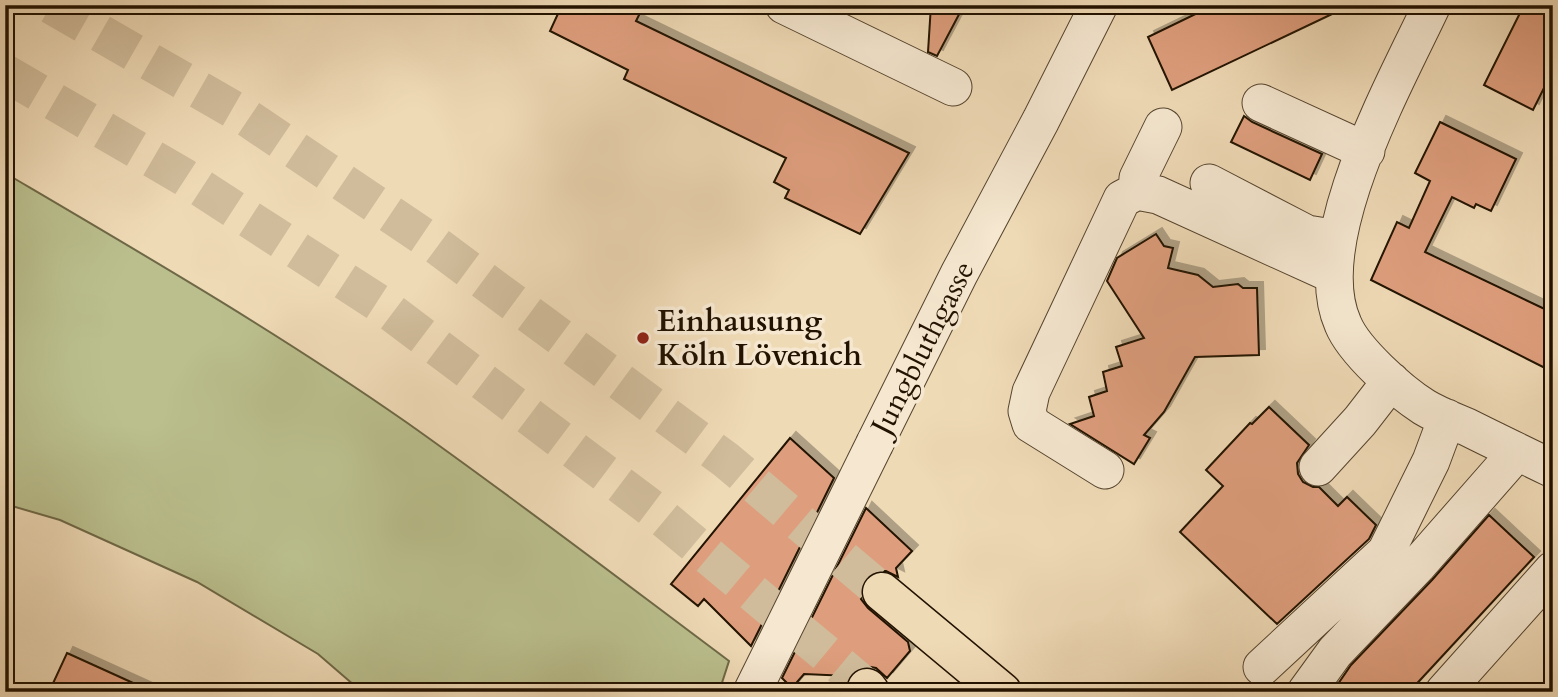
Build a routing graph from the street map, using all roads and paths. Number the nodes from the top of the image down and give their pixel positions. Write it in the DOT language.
graph roads {
  1 [pos="784,5"];
  2 [pos="1099,5"];
  3 [pos="1432,5"];
  4 [pos="842,18"];
  5 [pos="953,87"];
  6 [pos="1261,103"];
  7 [pos="1163,127"];
  8 [pos="1366,151"];
  9 [pos="1209,183"];
  10 [pos="1137,191"];
  11 [pos="1338,239"];
  12 [pos="1334,275"];
  13 [pos="1391,381"];
  14 [pos="1447,418"];
  15 [pos="1517,452"];
  16 [pos="1318,467"];
  17 [pos="1553,468"];
  18 [pos="1105,470"];
  19 [pos="1553,569"];
  20 [pos="882,592"];
  21 [pos="1262,667"];
  22 [pos="752,692"];
  23 [pos="1002,692"];
  24 [pos="1306,692"];
  25 [pos="1444,692"];
  1 -- 4 [label="street"];
  2 -- 22 [label="street, Jungbluthgasse, bridge"];
  3 -- 8 [label="street"];
  4 -- 5 [label="street"];
  6 -- 8 [label="street"];
  7 -- 10 [label="street"];
  8 -- 11 [label="street"];
  9 -- 11 [label="street"];
  10 -- 12 [label="street"];
  10 -- 18 [label="street"];
  11 -- 12 [label="street"];
  12 -- 13 [label="street"];
  13 -- 14 [label="street"];
  13 -- 16 [label="street"];
  14 -- 15 [label="street"];
  14 -- 21 [label="street"];
  15 -- 17 [label="street"];
  15 -- 24 [label="street"];
  19 -- 25 [label="street"];
  20 -- 23 [label="highway"];
}
